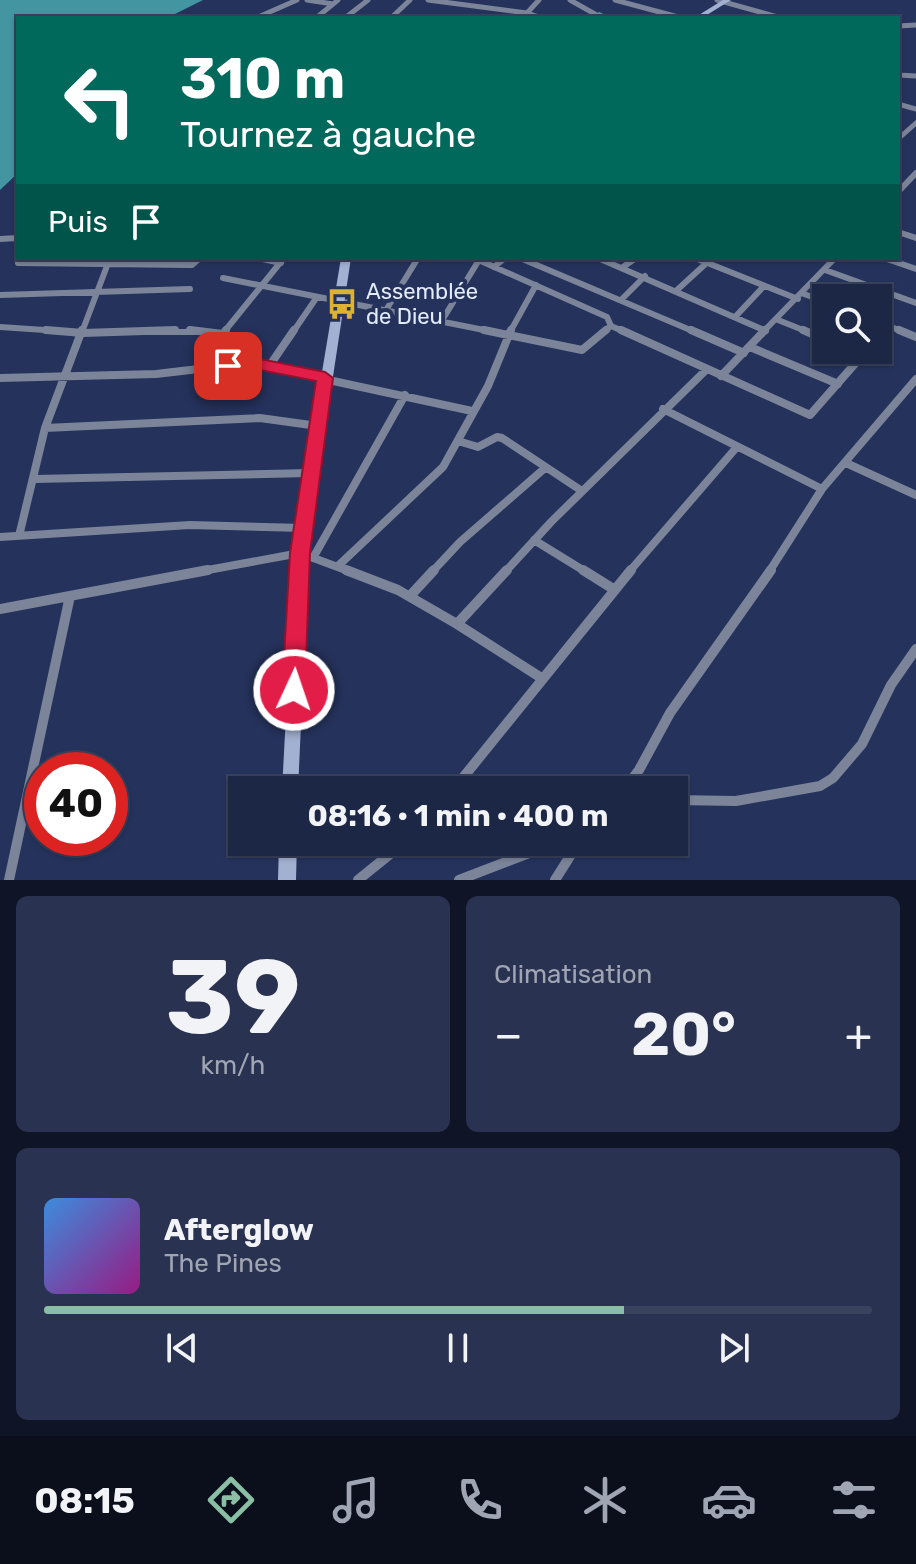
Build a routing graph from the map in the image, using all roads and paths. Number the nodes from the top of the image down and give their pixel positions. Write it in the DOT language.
graph roads {
  1 [pos="297,0"];
  2 [pos="307,0"];
  3 [pos="368,0"];
  4 [pos="410,0"];
  5 [pos="428,0"];
  6 [pos="539,0"];
  7 [pos="570,0"];
  8 [pos="615,0"];
  9 [pos="723,1"];
  10 [pos="335,2"];
  11 [pos="261,16"];
  12 [pos="318,16"];
  13 [pos="348,16"];
  14 [pos="393,16"];
  15 [pos="525,16"];
  16 [pos="598,16"];
  17 [pos="675,16"];
  18 [pos="700,16"];
  19 [pos="774,16"];
  20 [pos="916,123"];
  21 [pos="900,137"];
  22 [pos="916,173"];
  23 [pos="900,190"];
  24 [pos="109,260"];
  25 [pos="199,260"];
  26 [pos="283,260"];
  27 [pos="346,260"];
  28 [pos="417,260"];
  29 [pos="475,260"];
  30 [pos="478,260"];
  31 [pos="503,260"];
  32 [pos="525,260"];
  33 [pos="604,260"];
  34 [pos="633,260"];
  35 [pos="709,260"];
  36 [pos="833,260"];
  37 [pos="890,260"];
  38 [pos="167,262"];
  39 [pos="18,263"];
  40 [pos="494,267"];
  41 [pos="623,267"];
  42 [pos="916,269"];
  43 [pos="825,270"];
  44 [pos="645,276"];
  45 [pos="223,278"];
  46 [pos="536,285"];
  47 [pos="264,286"];
  48 [pos="764,286"];
  49 [pos="190,289"];
  50 [pos="677,290"];
  51 [pos="97,292"];
  52 [pos="0,295"];
  53 [pos="801,296"];
  54 [pos="317,297"];
  55 [pos="812,299"];
  56 [pos="621,300"];
  57 [pos="338,301"];
  58 [pos="916,303"];
  59 [pos="386,310"];
  60 [pos="736,316"];
  61 [pos="778,320"];
  62 [pos="441,322"];
  63 [pos="611,326"];
  64 [pos="0,327"];
  65 [pos="892,328"];
  66 [pos="766,331"];
  67 [pos="83,333"];
  68 [pos="812,334"];
  69 [pos="508,336"];
  70 [pos="916,337"];
  71 [pos="747,350"];
  72 [pos="855,364"];
  73 [pos="270,365"];
  74 [pos="706,370"];
  75 [pos="65,376"];
  76 [pos="721,376"];
  77 [pos="0,378"];
  78 [pos="325,378"];
  79 [pos="916,379"];
  80 [pos="838,384"];
  81 [pos="405,395"];
  82 [pos="663,409"];
  83 [pos="472,411"];
  84 [pos="318,426"];
  85 [pos="45,428"];
  86 [pos="458,441"];
  87 [pos="736,448"];
  88 [pos="846,463"];
  89 [pos="545,468"];
  90 [pos="310,473"];
  91 [pos="35,479"];
  92 [pos="822,489"];
  93 [pos="582,491"];
  94 [pos="916,495"];
  95 [pos="303,528"];
  96 [pos="19,536"];
  97 [pos="0,537"];
  98 [pos="534,540"];
  99 [pos="306,556"];
  100 [pos="338,566"];
  101 [pos="615,590"];
  102 [pos="70,596"];
  103 [pos="410,596"];
  104 [pos="0,609"];
  105 [pos="457,624"];
  106 [pos="916,649"];
  107 [pos="543,679"];
  108 [pos="291,776"];
  109 [pos="464,776"];
  110 [pos="634,776"];
  111 [pos="688,800"];
  112 [pos="288,856"];
  113 [pos="388,856"];
  114 [pos="522,856"];
  115 [pos="570,856"];
  116 [pos="9,880"];
  117 [pos="287,880"];
  118 [pos="358,880"];
  119 [pos="459,880"];
  120 [pos="555,880"];
  1 -- 11 [label="street"];
  2 -- 10 [label="street"];
  3 -- 13 [label="street"];
  4 -- 14 [label="street"];
  5 -- 15 [label="street"];
  6 -- 15 [label="street"];
  7 -- 16 [label="street"];
  8 -- 17 [label="street"];
  9 -- 18 [label="street"];
  9 -- 19 [label="street"];
  10 -- 12 [label="street"];
  20 -- 21 [label="street"];
  22 -- 23 [label="street"];
  24 -- 38 [label="street"];
  24 -- 39 [label="street"];
  24 -- 51 [label="street"];
  25 -- 38 [label="street"];
  26 -- 47 [label="street"];
  27 -- 57 [label="street"];
  28 -- 59 [label="street"];
  29 -- 62 [label="street"];
  30 -- 40 [label="street"];
  31 -- 40 [label="street"];
  32 -- 56 [label="street"];
  33 -- 41 [label="street"];
  34 -- 41 [label="street"];
  35 -- 48 [label="street"];
  35 -- 50 [label="street"];
  36 -- 43 [label="street"];
  37 -- 42 [label="street"];
  40 -- 46 [label="street"];
  41 -- 44 [label="street"];
  43 -- 53 [label="street"];
  43 -- 58 [label="street"];
  44 -- 50 [label="street"];
  44 -- 56 [label="street"];
  45 -- 47 [label="street"];
  46 -- 63 [label="street"];
  46 -- 69 [label="street"];
  47 -- 54 [label="street"];
  47 -- 67 [label="street"];
  48 -- 53 [label="street"];
  48 -- 60 [label="street"];
  49 -- 51 [label="street"];
  50 -- 60 [label="street"];
  51 -- 52 [label="street"];
  51 -- 67 [label="street"];
  53 -- 55 [label="street"];
  53 -- 61 [label="street"];
  54 -- 57 [label="street"];
  54 -- 73 [label="street"];
  56 -- 71 [label="street"];
  57 -- 59 [label="street"];
  57 -- 78 [label="street"];
  59 -- 62 [label="street"];
  60 -- 66 [label="street"];
  61 -- 66 [label="street"];
  61 -- 68 [label="street"];
  62 -- 69 [label="street"];
  63 -- 69 [label="street"];
  63 -- 74 [label="street"];
  64 -- 67 [label="street"];
  65 -- 70 [label="street"];
  66 -- 71 [label="street"];
  67 -- 75 [label="street"];
  69 -- 83 [label="street"];
  71 -- 76 [label="street"];
  71 -- 80 [label="street"];
  72 -- 80 [label="street"];
  73 -- 75 [label="street"];
  73 -- 78 [label="street"];
  74 -- 76 [label="street"];
  74 -- 82 [label="street"];
  75 -- 77 [label="street"];
  75 -- 85 [label="street"];
  76 -- 80 [label="street"];
  78 -- 81 [label="street"];
  78 -- 84 [label="street"];
  79 -- 88 [label="street"];
  81 -- 83 [label="street"];
  81 -- 99 [label="street"];
  82 -- 87 [label="street"];
  82 -- 93 [label="street"];
  83 -- 86 [label="street"];
  84 -- 85 [label="street"];
  84 -- 90 [label="street"];
  85 -- 91 [label="street"];
  86 -- 89 [label="street"];
  86 -- 100 [label="street"];
  87 -- 92 [label="street"];
  87 -- 101 [label="street"];
  88 -- 92 [label="street"];
  88 -- 94 [label="street"];
  89 -- 93 [label="street"];
  89 -- 103 [label="street"];
  90 -- 91 [label="street"];
  90 -- 95 [label="street"];
  91 -- 96 [label="street"];
  92 -- 110 [label="street"];
  93 -- 98 [label="street"];
  95 -- 96 [label="street"];
  95 -- 99 [label="street"];
  96 -- 97 [label="street"];
  98 -- 101 [label="street"];
  98 -- 105 [label="street"];
  99 -- 100 [label="street"];
  99 -- 102 [label="street"];
  99 -- 108 [label="street"];
  100 -- 103 [label="street"];
  101 -- 107 [label="street"];
  102 -- 104 [label="street"];
  102 -- 116 [label="street"];
  103 -- 105 [label="street"];
  105 -- 107 [label="street"];
  106 -- 111 [label="street"];
  107 -- 109 [label="street"];
  112 -- 117 [label="street"];
  113 -- 118 [label="street"];
  114 -- 119 [label="street"];
  115 -- 120 [label="street"];
}
